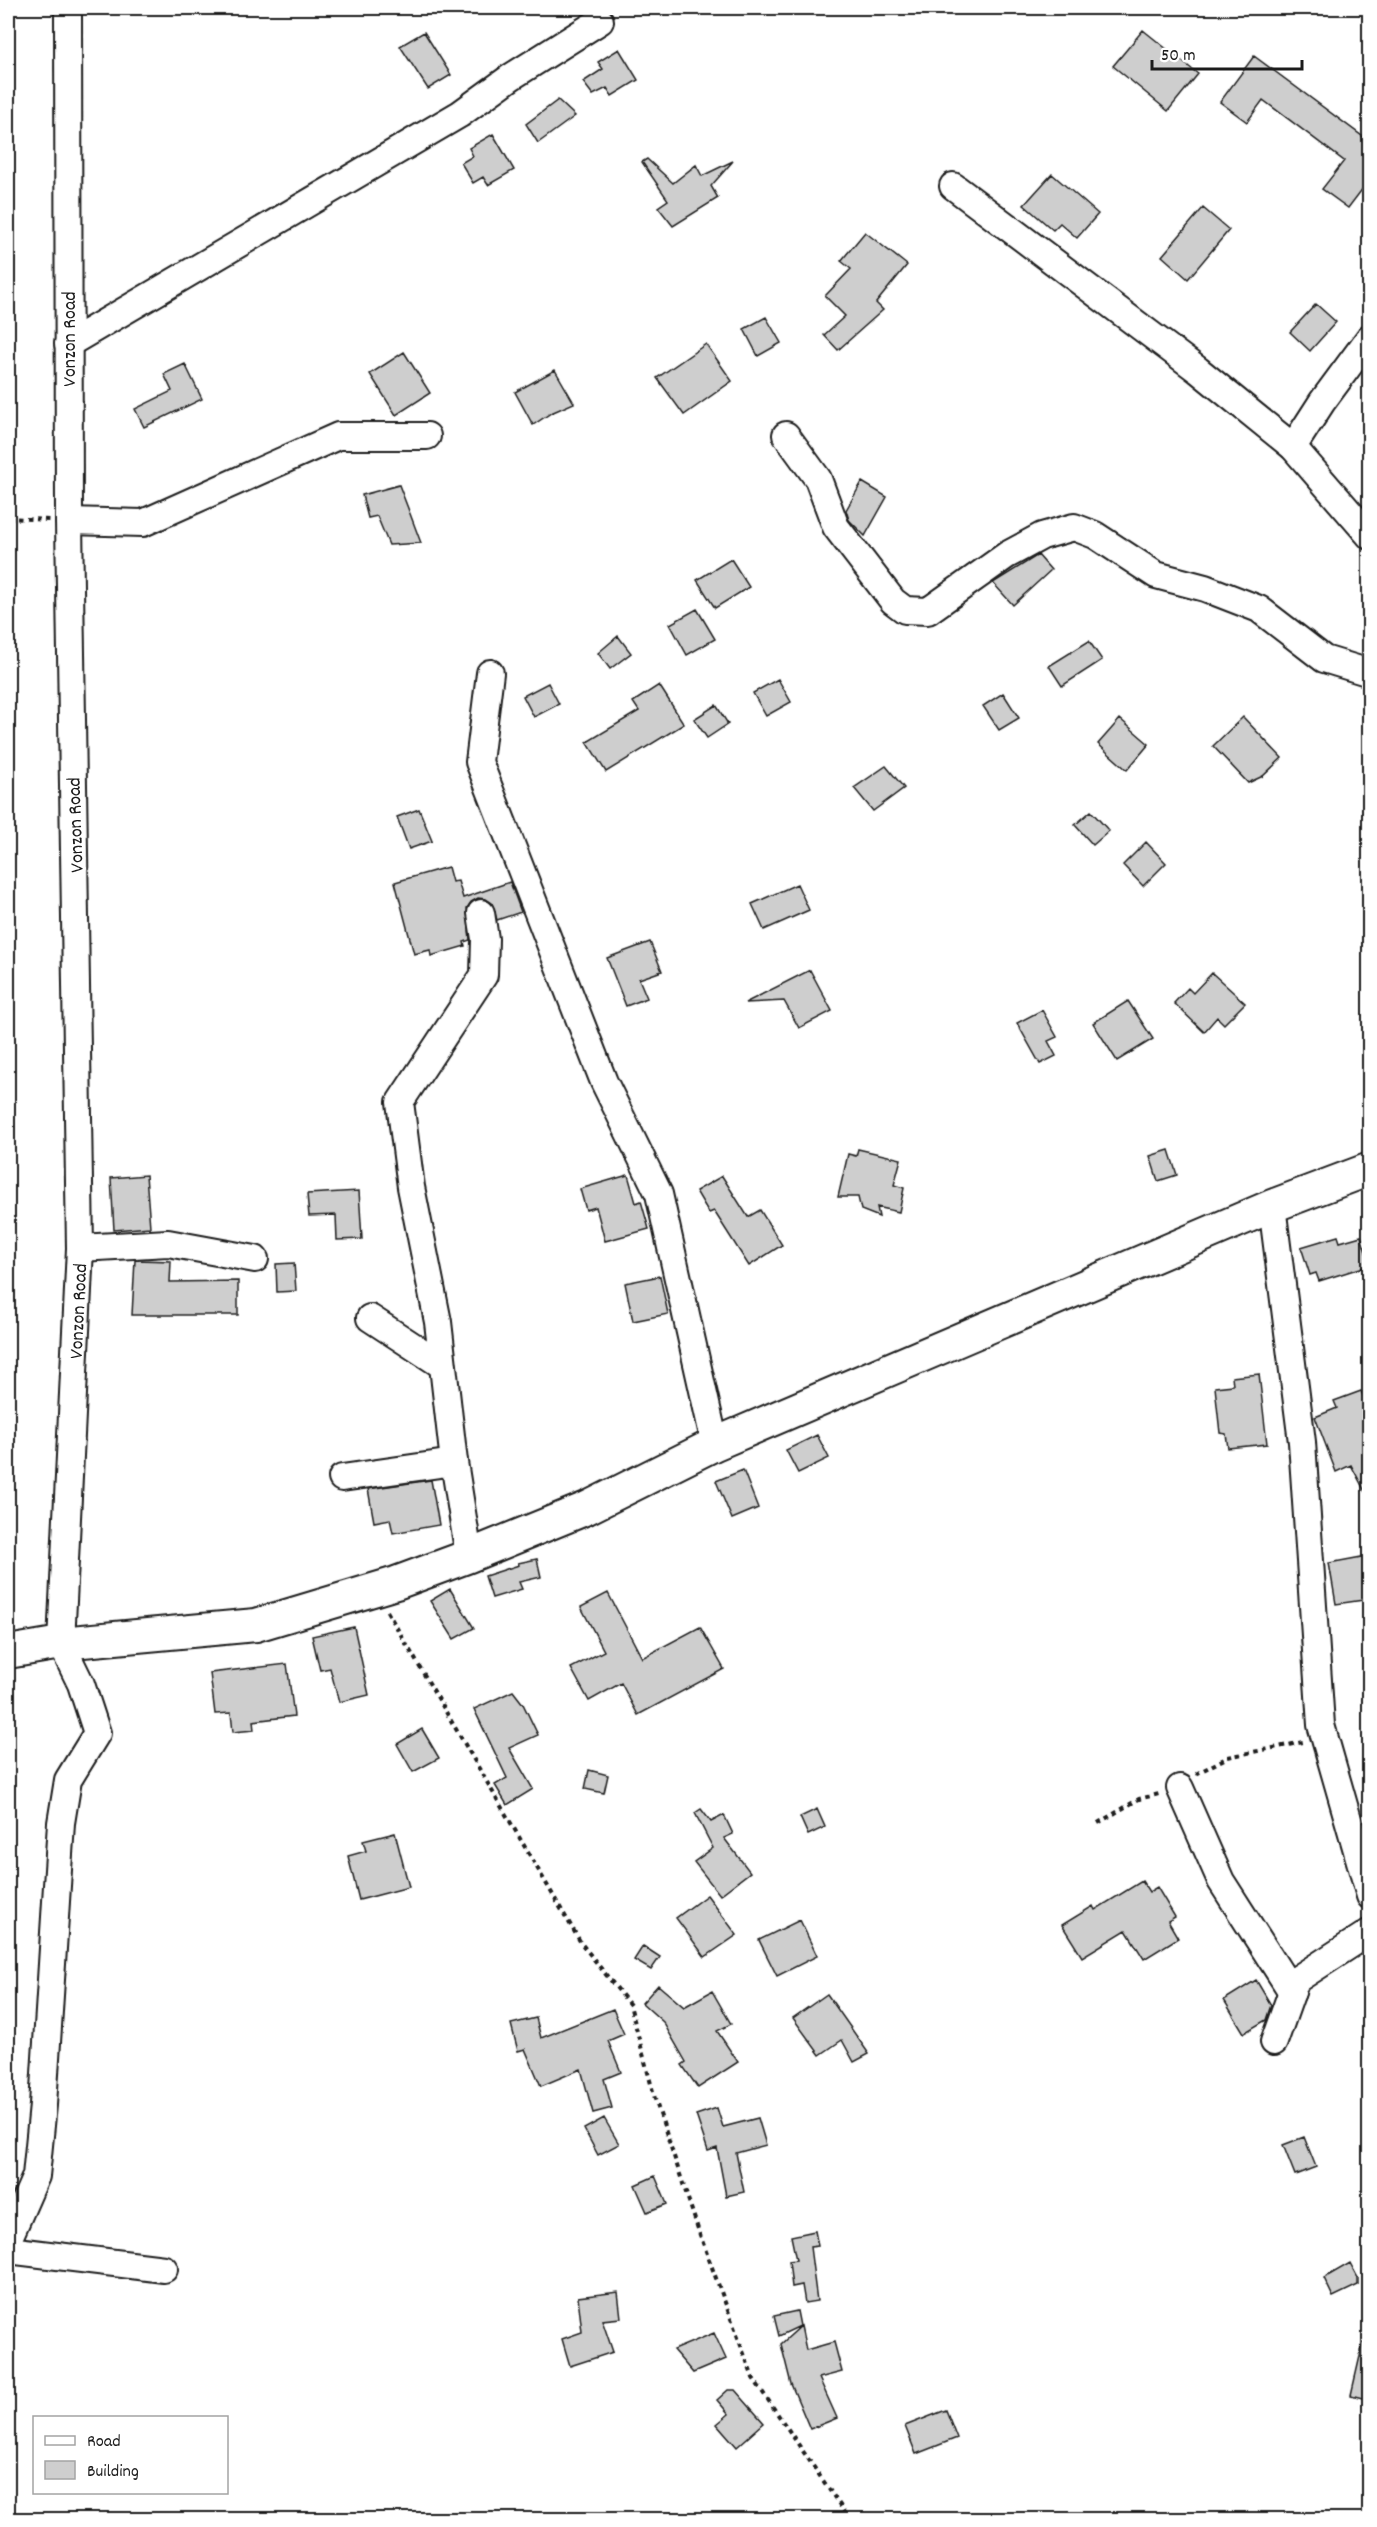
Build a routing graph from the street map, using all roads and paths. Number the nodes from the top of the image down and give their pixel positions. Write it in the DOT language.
graph roads {
  1 [pos="68,8"];
  2 [pos="600,21"];
  3 [pos="953,186"];
  4 [pos="1370,337"];
  5 [pos="68,344"];
  6 [pos="786,435"];
  7 [pos="427,436"];
  8 [pos="1293,447"];
  9 [pos="8,518"];
  10 [pos="69,521"];
  11 [pos="1370,536"];
  12 [pos="490,673"];
  13 [pos="1370,673"];
  14 [pos="481,913"];
  15 [pos="1370,1169"];
  16 [pos="1272,1206"];
  17 [pos="80,1248"];
  18 [pos="255,1259"];
  19 [pos="370,1318"];
  20 [pos="442,1365"];
  21 [pos="715,1444"];
  22 [pos="454,1462"];
  23 [pos="342,1478"];
  24 [pos="469,1556"];
  25 [pos="375,1589"];
  26 [pos="61,1643"];
  27 [pos="8,1652"];
  28 [pos="1324,1738"];
  29 [pos="1180,1788"];
  30 [pos="1098,1823"];
  31 [pos="1370,1896"];
  32 [pos="1370,1932"];
  33 [pos="1292,1992"];
  34 [pos="1274,2042"];
  35 [pos="8,2240"];
  36 [pos="8,2250"];
  37 [pos="164,2269"];
  38 [pos="850,2520"];
  1 -- 5 [label="street, Vonzon Road"];
  2 -- 5 [label="street"];
  3 -- 8 [label="street"];
  4 -- 8 [label="street"];
  5 -- 10 [label="street, Vonzon Road"];
  6 -- 13 [label="street"];
  7 -- 10 [label="street"];
  8 -- 11 [label="street"];
  9 -- 10 [label="path"];
  10 -- 17 [label="street, Vonzon Road"];
  12 -- 21 [label="street"];
  14 -- 20 [label="street"];
  15 -- 16 [label="main road"];
  16 -- 21 [label="main road"];
  16 -- 28 [label="street"];
  17 -- 18 [label="street"];
  17 -- 26 [label="street, Vonzon Road"];
  19 -- 20 [label="street"];
  20 -- 22 [label="street"];
  21 -- 24 [label="main road"];
  22 -- 23 [label="street"];
  22 -- 24 [label="street"];
  24 -- 25 [label="main road"];
  25 -- 26 [label="main road"];
  25 -- 38 [label="path"];
  26 -- 27 [label="main road"];
  26 -- 35 [label="street"];
  28 -- 29 [label="path"];
  28 -- 31 [label="street"];
  29 -- 30 [label="path"];
  29 -- 33 [label="street"];
  32 -- 33 [label="street"];
  33 -- 34 [label="street"];
  36 -- 37 [label="street"];
}
